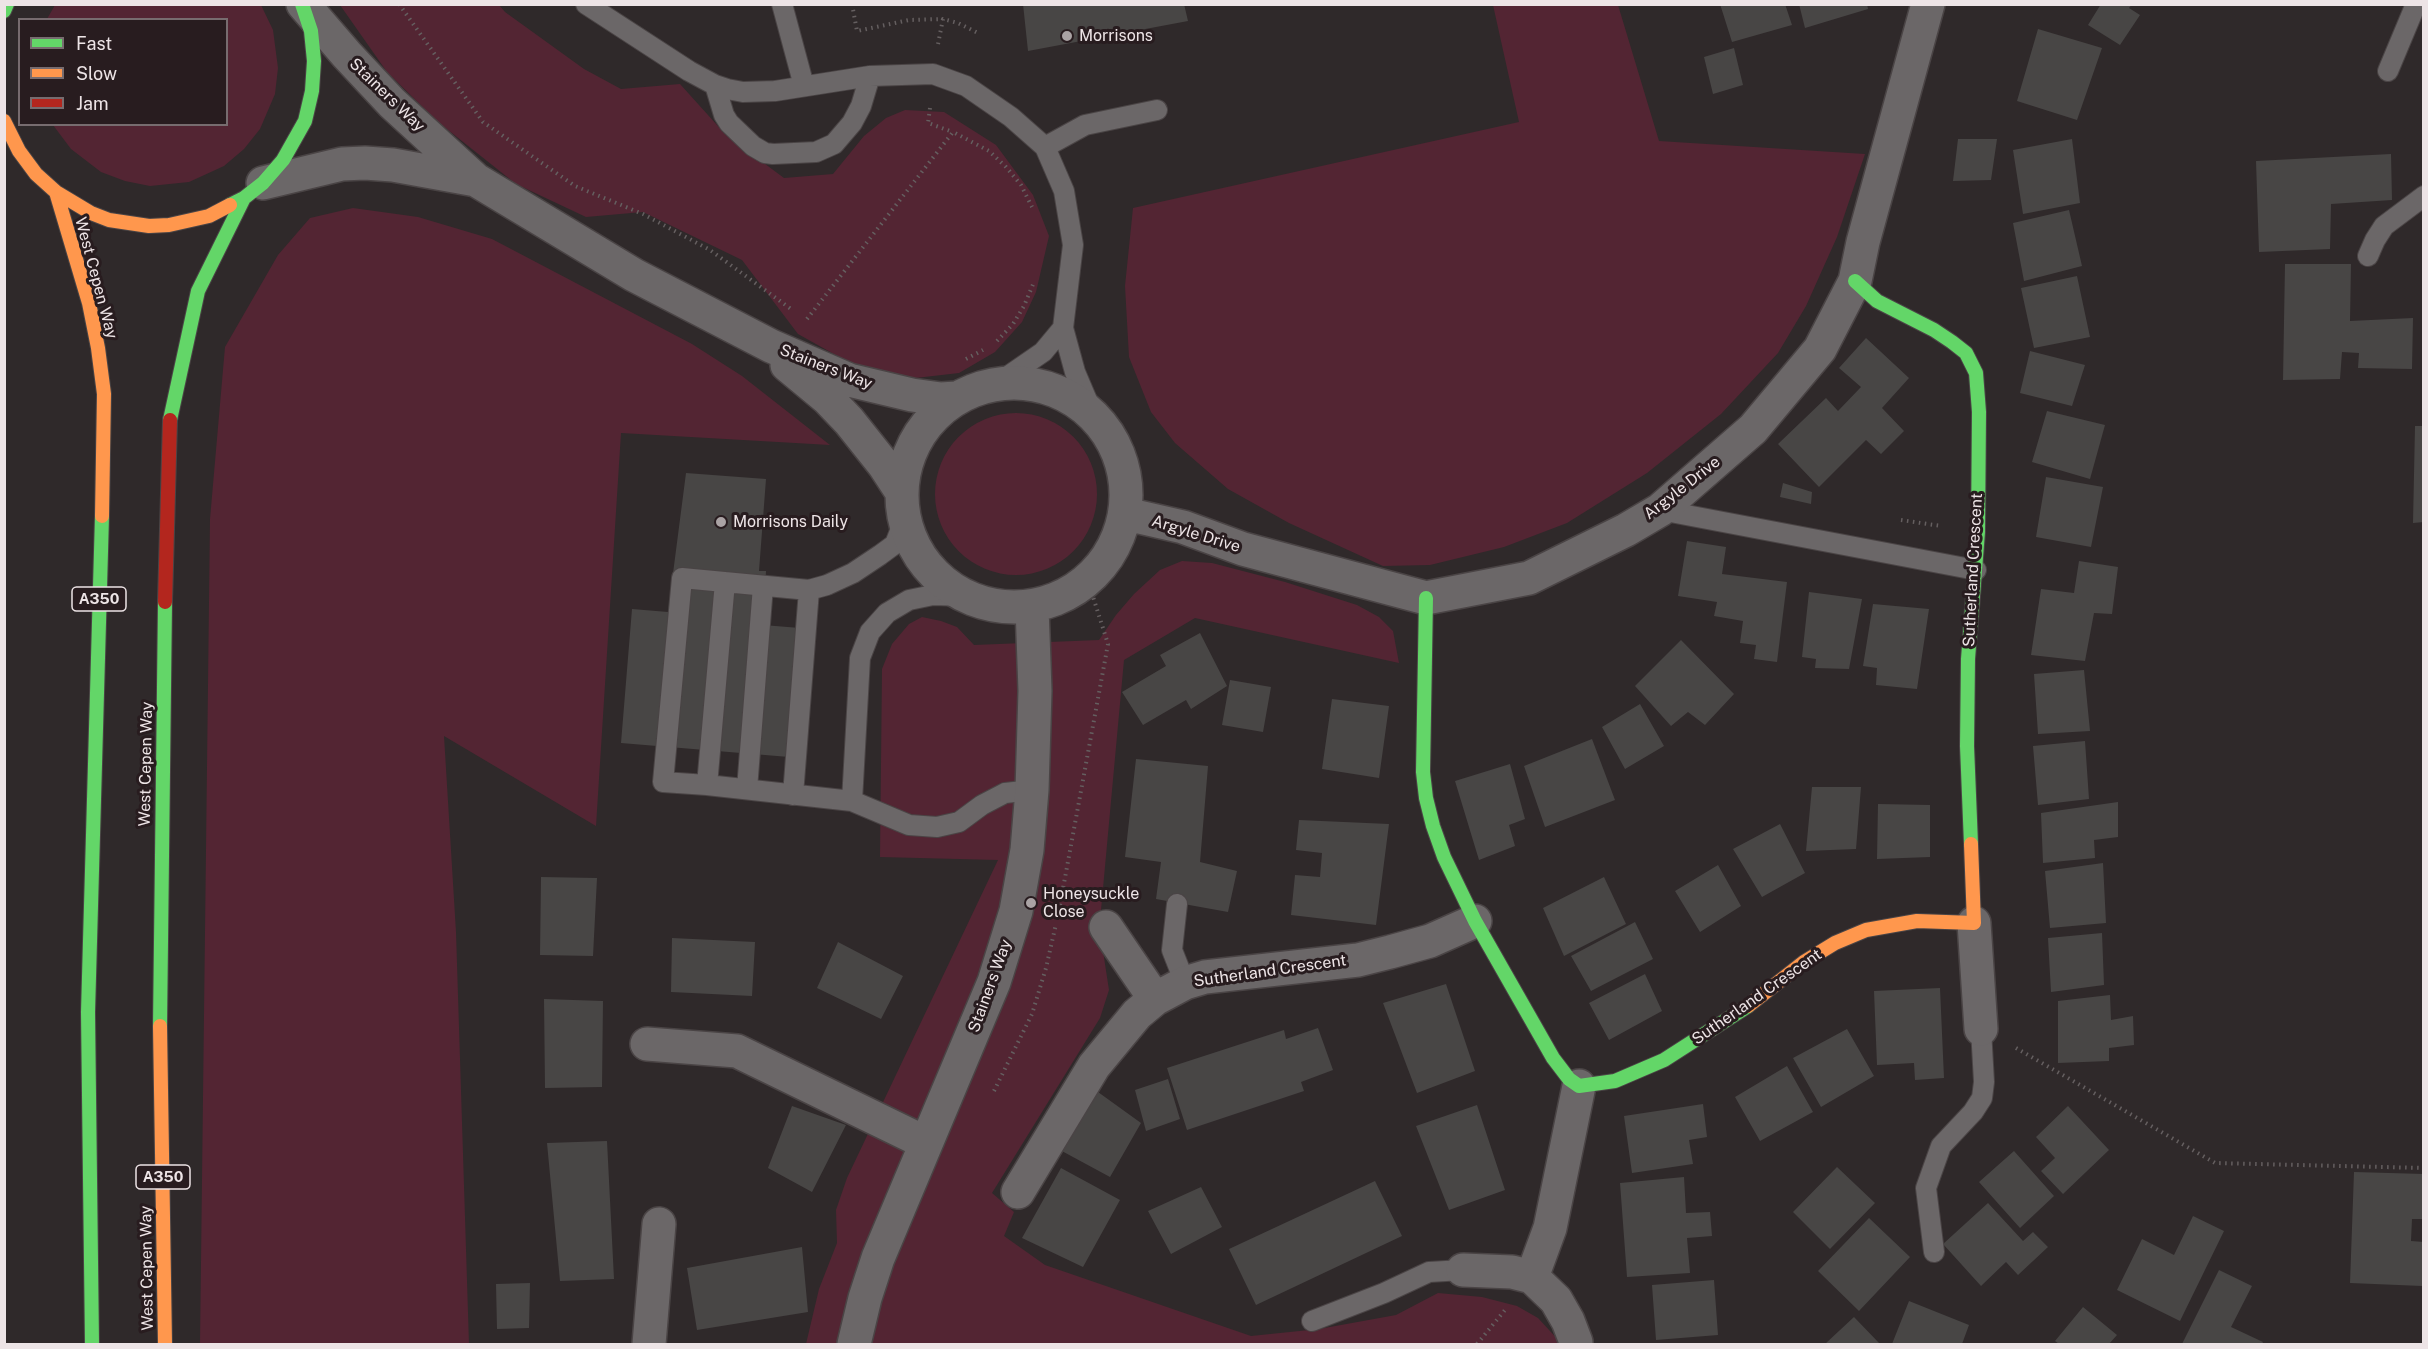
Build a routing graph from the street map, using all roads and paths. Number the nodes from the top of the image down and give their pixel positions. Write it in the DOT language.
graph roads {
  1 [pos="7,4"];
  2 [pos="303,4"];
  3 [pos="399,4"];
  4 [pos="586,4"];
  5 [pos="782,4"];
  6 [pos="852,4"];
  7 [pos="2416,4"];
  8 [pos="1927,5"];
  9 [pos="4,11"];
  10 [pos="943,19"];
  11 [pos="2388,71"];
  12 [pos="870,76"];
  13 [pos="715,85"];
  14 [pos="804,86"];
  15 [pos="1157,110"];
  16 [pos="5,124"];
  17 [pos="1045,147"];
  18 [pos="476,180"];
  19 [pos="254,190"];
  20 [pos="56,192"];
  21 [pos="2424,196"];
  22 [pos="1033,209"];
  23 [pos="2368,256"];
  24 [pos="1035,275"];
  25 [pos="1855,281"];
  26 [pos="702,312"];
  27 [pos="796,313"];
  28 [pos="812,325"];
  29 [pos="1063,328"];
  30 [pos="993,344"];
  31 [pos="987,348"];
  32 [pos="955,362"];
  33 [pos="998,383"];
  34 [pos="957,398"];
  35 [pos="1092,412"];
  36 [pos="902,506"];
  37 [pos="1660,510"];
  38 [pos="1126,514"];
  39 [pos="1895,519"];
  40 [pos="1978,532"];
  41 [pos="1976,570"];
  42 [pos="725,582"];
  43 [pos="763,586"];
  44 [pos="809,590"];
  45 [pos="964,596"];
  46 [pos="1426,598"];
  47 [pos="1032,607"];
  48 [pos="706,784"];
  49 [pos="747,789"];
  50 [pos="1032,790"];
  51 [pos="793,795"];
  52 [pos="852,801"];
  53 [pos="1177,904"];
  54 [pos="1475,921"];
  55 [pos="1974,923"];
  56 [pos="1106,927"];
  57 [pos="1185,983"];
  58 [pos="1155,999"];
  59 [pos="1981,1029"];
  60 [pos="647,1044"];
  61 [pos="1579,1086"];
  62 [pos="926,1143"];
  63 [pos="2424,1168"];
  64 [pos="1018,1192"];
  65 [pos="659,1224"];
  66 [pos="1934,1252"];
  67 [pos="1463,1270"];
  68 [pos="1532,1277"];
  69 [pos="1312,1321"];
  70 [pos="1576,1343"];
  71 [pos="92,1344"];
  72 [pos="165,1344"];
  73 [pos="649,1344"];
  74 [pos="854,1344"];
  1 -- 9 [label="main road"];
  2 -- 18 [label="street, Stainers Way"];
  2 -- 19 [label="main road"];
  3 -- 27 [label="path"];
  4 -- 13 [label="lane"];
  5 -- 14 [label="lane"];
  6 -- 10 [label="path"];
  7 -- 11 [label="lane"];
  8 -- 25 [label="street, Argyle Drive"];
  12 -- 13 [label="lane"];
  12 -- 14 [label="lane"];
  12 -- 17 [label="lane"];
  13 -- 14 [label="lane"];
  15 -- 17 [label="lane"];
  16 -- 20 [label="main road"];
  17 -- 29 [label="lane"];
  18 -- 19 [label="street, Stainers Way"];
  18 -- 26 [label="street, Stainers Way"];
  19 -- 20 [label="main road"];
  19 -- 72 [label="main road, West Cepen Way / A350"];
  20 -- 71 [label="main road, West Cepen Way / A350"];
  21 -- 23 [label="lane"];
  22 -- 28 [label="path"];
  24 -- 30 [label="path"];
  25 -- 37 [label="street, Argyle Drive"];
  25 -- 40 [label="main road, Sutherland Crescent"];
  26 -- 34 [label="street, Stainers Way"];
  26 -- 36 [label="street, Stainers Way"];
  29 -- 33 [label="lane"];
  29 -- 35 [label="lane"];
  31 -- 32 [label="path"];
  33 -- 34 [label="street, Stainers Way"];
  33 -- 35 [label="street, Stainers Way"];
  34 -- 36 [label="street"];
  35 -- 38 [label="street, Stainers Way"];
  36 -- 44 [label="lane"];
  36 -- 45 [label="street, Stainers Way"];
  37 -- 41 [label="lane"];
  37 -- 46 [label="street, Argyle Drive"];
  38 -- 46 [label="street, Argyle Drive"];
  38 -- 47 [label="street, Stainers Way"];
  39 -- 40 [label="path"];
  40 -- 41 [label="main road, Sutherland Crescent"];
  41 -- 55 [label="main road, Sutherland Crescent"];
  42 -- 43 [label="lane"];
  42 -- 48 [label="lane"];
  42 -- 48 [label="lane"];
  43 -- 44 [label="lane"];
  43 -- 49 [label="lane"];
  44 -- 51 [label="lane"];
  45 -- 47 [label="street, Stainers Way"];
  45 -- 52 [label="lane"];
  46 -- 54 [label="main road"];
  47 -- 50 [label="street, Stainers Way"];
  48 -- 49 [label="lane"];
  49 -- 51 [label="lane"];
  50 -- 52 [label="lane"];
  50 -- 62 [label="street, Stainers Way"];
  51 -- 52 [label="lane"];
  53 -- 57 [label="lane"];
  54 -- 57 [label="street, Sutherland Crescent"];
  54 -- 61 [label="main road"];
  55 -- 59 [label="street, Sutherland Crescent"];
  55 -- 61 [label="main road, Sutherland Crescent"];
  56 -- 58 [label="street"];
  57 -- 58 [label="street, Sutherland Crescent"];
  58 -- 64 [label="street, Sutherland Crescent"];
  59 -- 63 [label="path"];
  59 -- 66 [label="lane"];
  60 -- 62 [label="street"];
  61 -- 68 [label="street"];
  62 -- 74 [label="street, Stainers Way"];
  65 -- 73 [label="street"];
  67 -- 68 [label="street"];
  67 -- 69 [label="lane"];
  68 -- 70 [label="street"];
}
